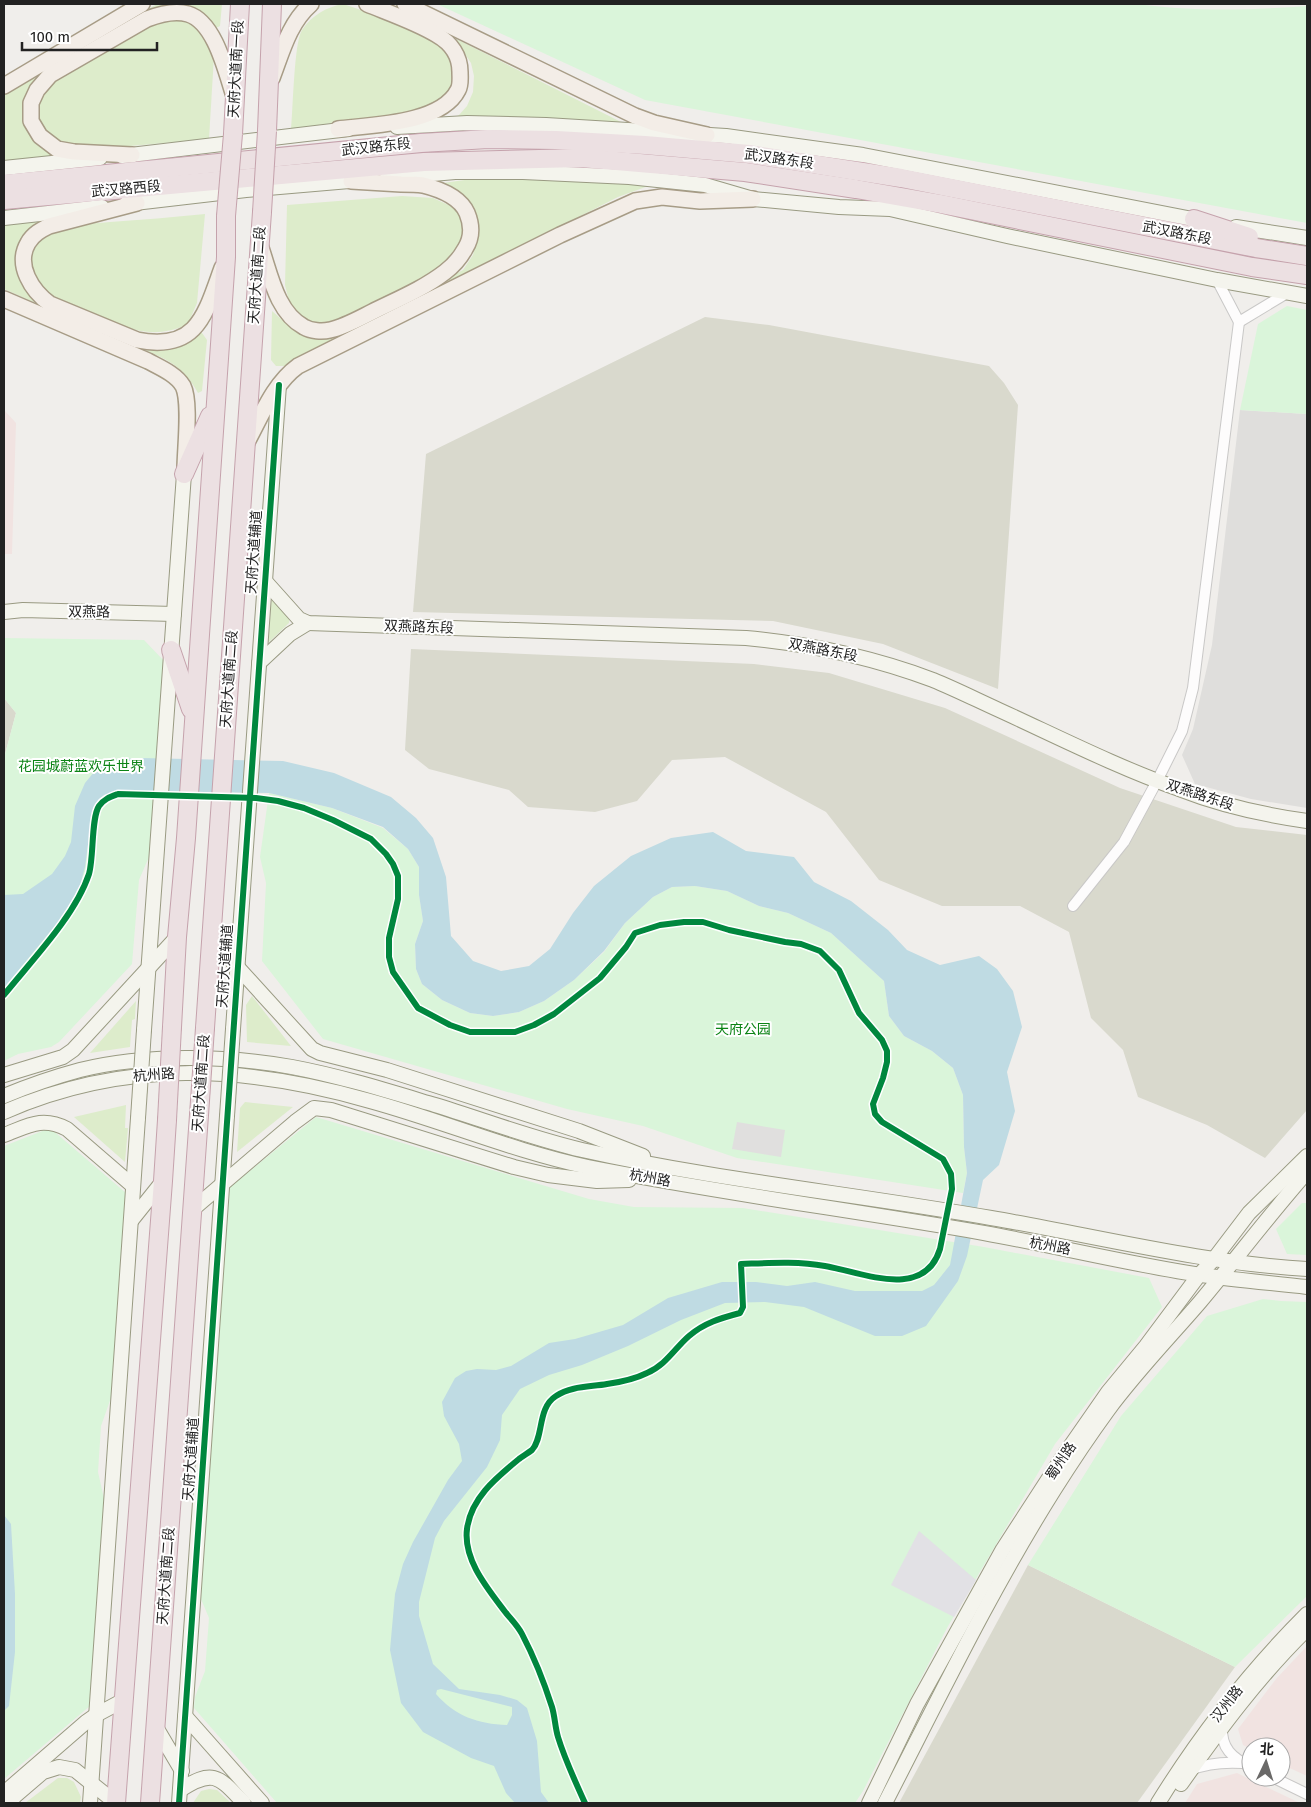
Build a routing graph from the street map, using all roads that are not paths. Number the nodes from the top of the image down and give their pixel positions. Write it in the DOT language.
graph roads {
  1 [pos="142,4"];
  2 [pos="240,4"];
  3 [pos="272,4"];
  4 [pos="311,4"];
  5 [pos="367,4"];
  6 [pos="405,4"];
  7 [pos="4,86"];
  8 [pos="268,87"];
  9 [pos="236,99"];
  10 [pos="338,130"];
  11 [pos="707,135"];
  12 [pos="132,155"];
  13 [pos="244,161"];
  14 [pos="4,168"];
  15 [pos="249,178"];
  16 [pos="351,181"];
  17 [pos="4,184"];
  18 [pos="753,198"];
  19 [pos="4,200"];
  20 [pos="136,203"];
  21 [pos="4,218"];
  22 [pos="1194,219"];
  23 [pos="1307,238"];
  24 [pos="260,242"];
  25 [pos="1307,255"];
  26 [pos="226,257"];
  27 [pos="1307,276"];
  28 [pos="1216,280"];
  29 [pos="1287,293"];
  30 [pos="1307,296"];
  31 [pos="4,299"];
  32 [pos="1239,322"];
  33 [pos="279,385"];
  34 [pos="216,404"];
  35 [pos="246,445"];
  36 [pos="184,474"];
  37 [pos="265,581"];
  38 [pos="4,612"];
  39 [pos="174,614"];
  40 [pos="308,623"];
  41 [pos="171,650"];
  42 [pos="259,662"];
  43 [pos="194,716"];
  44 [pos="1157,781"];
  45 [pos="1307,821"];
  46 [pos="1073,906"];
  47 [pos="177,937"];
  48 [pos="211,938"];
  49 [pos="238,967"];
  50 [pos="149,968"];
  51 [pos="4,1075"];
  52 [pos="4,1096"];
  53 [pos="4,1112"];
  54 [pos="4,1135"];
  55 [pos="1307,1156"];
  56 [pos="674,1168"];
  57 [pos="1307,1172"];
  58 [pos="654,1179"];
  59 [pos="163,1182"];
  60 [pos="223,1183"];
  61 [pos="133,1186"];
  62 [pos="192,1210"];
  63 [pos="131,1221"];
  64 [pos="1214,1259"];
  65 [pos="1231,1262"];
  66 [pos="1307,1269"];
  67 [pos="1199,1275"];
  68 [pos="1219,1277"];
  69 [pos="1307,1287"];
  70 [pos="1307,1614"];
  71 [pos="1307,1629"];
  72 [pos="124,1700"];
  73 [pos="96,1715"];
  74 [pos="185,1716"];
  75 [pos="1222,1726"];
  76 [pos="156,1727"];
  77 [pos="1241,1760"];
  78 [pos="1241,1765"];
  79 [pos="1191,1770"];
  80 [pos="182,1771"];
  81 [pos="92,1781"];
  82 [pos="1291,1786"];
  83 [pos="4,1792"];
  84 [pos="1307,1794"];
  85 [pos="180,1797"];
  86 [pos="9,1803"];
  87 [pos="90,1803"];
  88 [pos="116,1803"];
  89 [pos="150,1803"];
  90 [pos="244,1803"];
  91 [pos="262,1803"];
  92 [pos="870,1803"];
  93 [pos="885,1803"];
  94 [pos="1158,1803"];
  95 [pos="1167,1803"];
  1 -- 7 [label="main road"];
  2 -- 9 [label="highway, 天府大道南一段"];
  3 -- 8 [label="highway"];
  4 -- 8 [label="main road"];
  5 -- 10 [label="main road"];
  6 -- 11 [label="main road"];
  8 -- 24 [label="highway, 天府大道南二段, bridge"];
  9 -- 12 [label="main road"];
  9 -- 26 [label="highway, 天府大道南一段, bridge"];
  10 -- 11 [label="main road"];
  10 -- 12 [label="main road"];
  11 -- 22 [label="main road"];
  12 -- 14 [label="main road"];
  13 -- 17 [label="highway, 武汉路西段"];
  13 -- 25 [label="highway, 武汉路东段"];
  15 -- 19 [label="highway, 武汉路西段"];
  15 -- 27 [label="highway, 武汉路东段"];
  16 -- 18 [label="main road"];
  16 -- 20 [label="main road"];
  16 -- 24 [label="main road"];
  18 -- 28 [label="main road"];
  18 -- 33 [label="main road"];
  20 -- 21 [label="main road"];
  20 -- 26 [label="main road"];
  22 -- 23 [label="main road"];
  22 -- 25 [label="highway"];
  24 -- 35 [label="highway, 天府大道南二段"];
  26 -- 34 [label="highway"];
  28 -- 29 [label="main road"];
  28 -- 32 [label="street"];
  29 -- 30 [label="main road"];
  29 -- 32 [label="street"];
  31 -- 36 [label="main road"];
  32 -- 44 [label="street"];
  33 -- 35 [label="main road"];
  33 -- 37 [label="main road, 天府大道辅道"];
  34 -- 36 [label="highway"];
  34 -- 43 [label="highway"];
  35 -- 48 [label="highway, 天府大道南二段"];
  36 -- 39 [label="main road"];
  37 -- 40 [label="main road"];
  37 -- 42 [label="main road, 天府大道辅道"];
  38 -- 39 [label="main road, 双燕路"];
  39 -- 41 [label="main road"];
  40 -- 42 [label="main road"];
  40 -- 44 [label="main road, 双燕路东段"];
  41 -- 43 [label="highway"];
  41 -- 50 [label="main road"];
  42 -- 49 [label="main road, 天府大道辅道"];
  43 -- 47 [label="highway"];
  44 -- 45 [label="main road, 双燕路东段"];
  44 -- 46 [label="street"];
  47 -- 50 [label="main road"];
  47 -- 59 [label="highway, bridge"];
  48 -- 49 [label="main road"];
  48 -- 62 [label="highway, 天府大道南二段, bridge"];
  49 -- 56 [label="main road"];
  49 -- 60 [label="main road, 天府大道辅道, bridge"];
  50 -- 51 [label="main road"];
  50 -- 61 [label="main road, bridge"];
  52 -- 56 [label="main road, 杭州路"];
  53 -- 58 [label="main road, 杭州路"];
  54 -- 61 [label="main road"];
  55 -- 64 [label="main road, 蜀州路"];
  56 -- 64 [label="main road, 杭州路"];
  57 -- 65 [label="main road, 蜀州路"];
  58 -- 60 [label="main road"];
  58 -- 67 [label="main road, 杭州路"];
  59 -- 63 [label="main road"];
  59 -- 72 [label="highway"];
  60 -- 62 [label="main road"];
  60 -- 74 [label="main road, 天府大道辅道"];
  61 -- 63 [label="main road"];
  62 -- 76 [label="highway, 天府大道南二段"];
  63 -- 73 [label="main road"];
  64 -- 65 [label="main road, 杭州路"];
  64 -- 67 [label="main road, 蜀州路"];
  65 -- 66 [label="main road, 杭州路"];
  65 -- 68 [label="main road, 蜀州路"];
  67 -- 68 [label="main road, 杭州路"];
  67 -- 92 [label="main road, 蜀州路"];
  68 -- 69 [label="main road, 杭州路"];
  68 -- 93 [label="main road, 蜀州路"];
  70 -- 94 [label="main road, 汉州路"];
  71 -- 75 [label="main road, 汉州路"];
  72 -- 73 [label="main road"];
  72 -- 88 [label="highway"];
  73 -- 81 [label="main road"];
  73 -- 83 [label="main road"];
  74 -- 80 [label="main road, 天府大道辅道"];
  74 -- 91 [label="main road"];
  75 -- 77 [label="street"];
  75 -- 79 [label="main road, 汉州路"];
  76 -- 80 [label="main road"];
  76 -- 89 [label="highway, 天府大道南二段"];
  78 -- 79 [label="street"];
  79 -- 95 [label="main road, 汉州路"];
  80 -- 85 [label="main road, 天府大道辅道"];
  81 -- 86 [label="main road"];
  81 -- 87 [label="main road"];
  81 -- 88 [label="main road"];
  82 -- 84 [label="street"];
  85 -- 90 [label="main road"];
}
